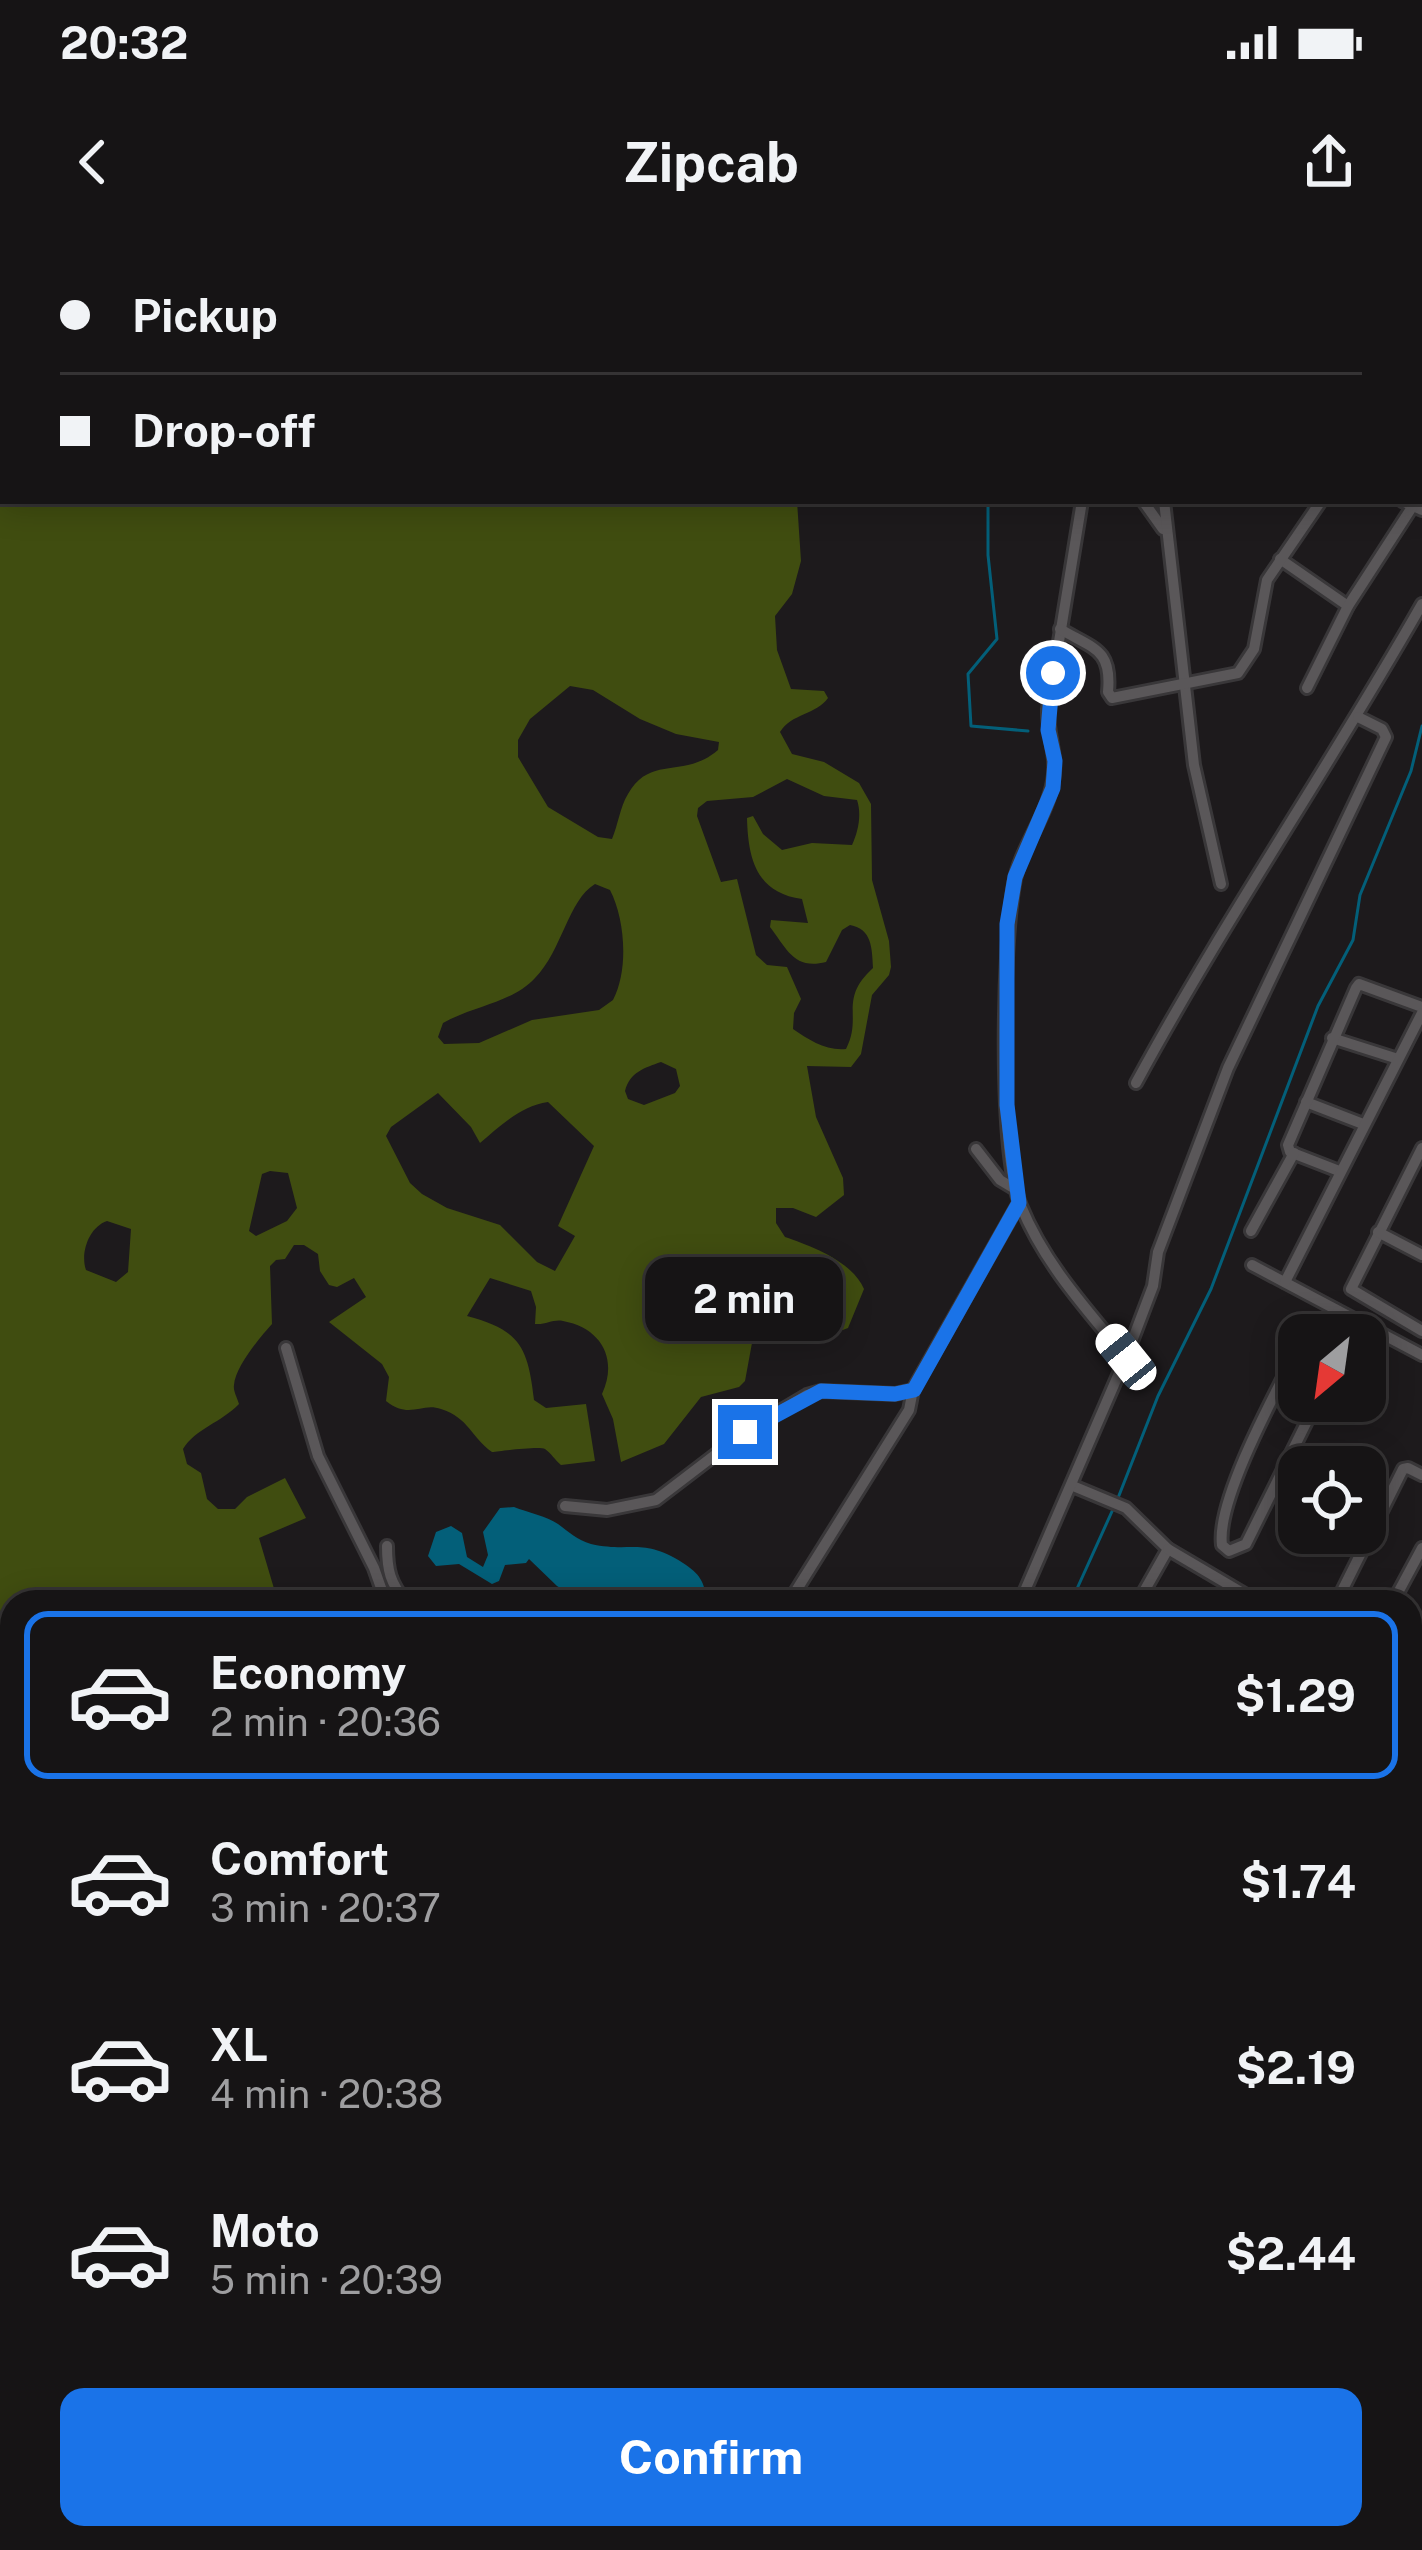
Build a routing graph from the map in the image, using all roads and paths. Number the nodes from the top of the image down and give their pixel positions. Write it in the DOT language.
graph roads {
  1 [pos="1081,504"];
  2 [pos="1145,504"];
  3 [pos="1164,504"];
  4 [pos="1319,504"];
  5 [pos="1414,504"];
  6 [pos="1165,532"];
  7 [pos="1280,559"];
  8 [pos="1422,604"];
  9 [pos="1348,607"];
  10 [pos="1060,629"];
  11 [pos="1184,686"];
  12 [pos="1307,688"];
  13 [pos="1358,717"];
  14 [pos="1221,884"];
  15 [pos="1422,1010"];
  16 [pos="1332,1038"];
  17 [pos="1398,1059"];
  18 [pos="1136,1083"];
  19 [pos="1306,1102"];
  20 [pos="1364,1124"];
  21 [pos="1422,1148"];
  22 [pos="976,1149"];
  23 [pos="1294,1154"];
  24 [pos="1339,1171"];
  25 [pos="1408,1174"];
  26 [pos="1422,1181"];
  27 [pos="1015,1189"];
  28 [pos="1019,1203"];
  29 [pos="1032,1231"];
  30 [pos="1251,1231"];
  31 [pos="1378,1232"];
  32 [pos="1003,1236"];
  33 [pos="1422,1256"];
  34 [pos="1252,1265"];
  35 [pos="1285,1282"];
  36 [pos="1338,1311"];
  37 [pos="1337,1314"];
  38 [pos="1422,1331"];
  39 [pos="286,1348"];
  40 [pos="1422,1355"];
  41 [pos="1126,1357"];
  42 [pos="914,1390"];
  43 [pos="1278,1392"];
  44 [pos="1307,1422"];
  45 [pos="1422,1475"];
  46 [pos="1073,1486"];
  47 [pos="566,1506"];
  48 [pos="387,1546"];
  49 [pos="1422,1548"];
  50 [pos="1168,1549"];
  51 [pos="1229,1551"];
  52 [pos="1216,1577"];
  53 [pos="382,1590"];
  54 [pos="396,1590"];
  55 [pos="796,1590"];
  56 [pos="1025,1590"];
  57 [pos="1145,1590"];
  58 [pos="1238,1590"];
  59 [pos="1342,1590"];
  60 [pos="1399,1590"];
  1 -- 10 [label="street"];
  2 -- 6 [label="street"];
  3 -- 6 [label="street"];
  4 -- 7 [label="street"];
  5 -- 9 [label="street"];
  6 -- 11 [label="street"];
  7 -- 9 [label="street"];
  7 -- 11 [label="street"];
  8 -- 13 [label="street"];
  9 -- 12 [label="street"];
  10 -- 11 [label="street"];
  10 -- 27 [label="street"];
  11 -- 14 [label="street"];
  13 -- 18 [label="street"];
  13 -- 41 [label="street"];
  15 -- 16 [label="street"];
  15 -- 17 [label="street"];
  16 -- 17 [label="street"];
  16 -- 19 [label="street"];
  17 -- 20 [label="street"];
  19 -- 20 [label="street"];
  19 -- 23 [label="street"];
  20 -- 24 [label="street"];
  21 -- 25 [label="street"];
  22 -- 27 [label="street"];
  23 -- 24 [label="street"];
  23 -- 30 [label="street"];
  24 -- 35 [label="street"];
  25 -- 26 [label="street"];
  25 -- 31 [label="street"];
  27 -- 28 [label="street"];
  28 -- 29 [label="street"];
  28 -- 32 [label="street"];
  29 -- 32 [label="street"];
  29 -- 41 [label="street"];
  31 -- 33 [label="street"];
  31 -- 38 [label="street"];
  32 -- 42 [label="street"];
  34 -- 35 [label="street"];
  35 -- 36 [label="street"];
  36 -- 37 [label="street"];
  36 -- 40 [label="street"];
  39 -- 53 [label="street"];
  41 -- 46 [label="street"];
  42 -- 47 [label="street"];
  42 -- 55 [label="street"];
  43 -- 51 [label="street"];
  44 -- 51 [label="street"];
  45 -- 59 [label="street"];
  46 -- 50 [label="street"];
  46 -- 56 [label="street"];
  48 -- 54 [label="street"];
  49 -- 60 [label="street"];
  50 -- 52 [label="street"];
  50 -- 57 [label="street"];
  51 -- 52 [label="street"];
  52 -- 58 [label="street"];
}
